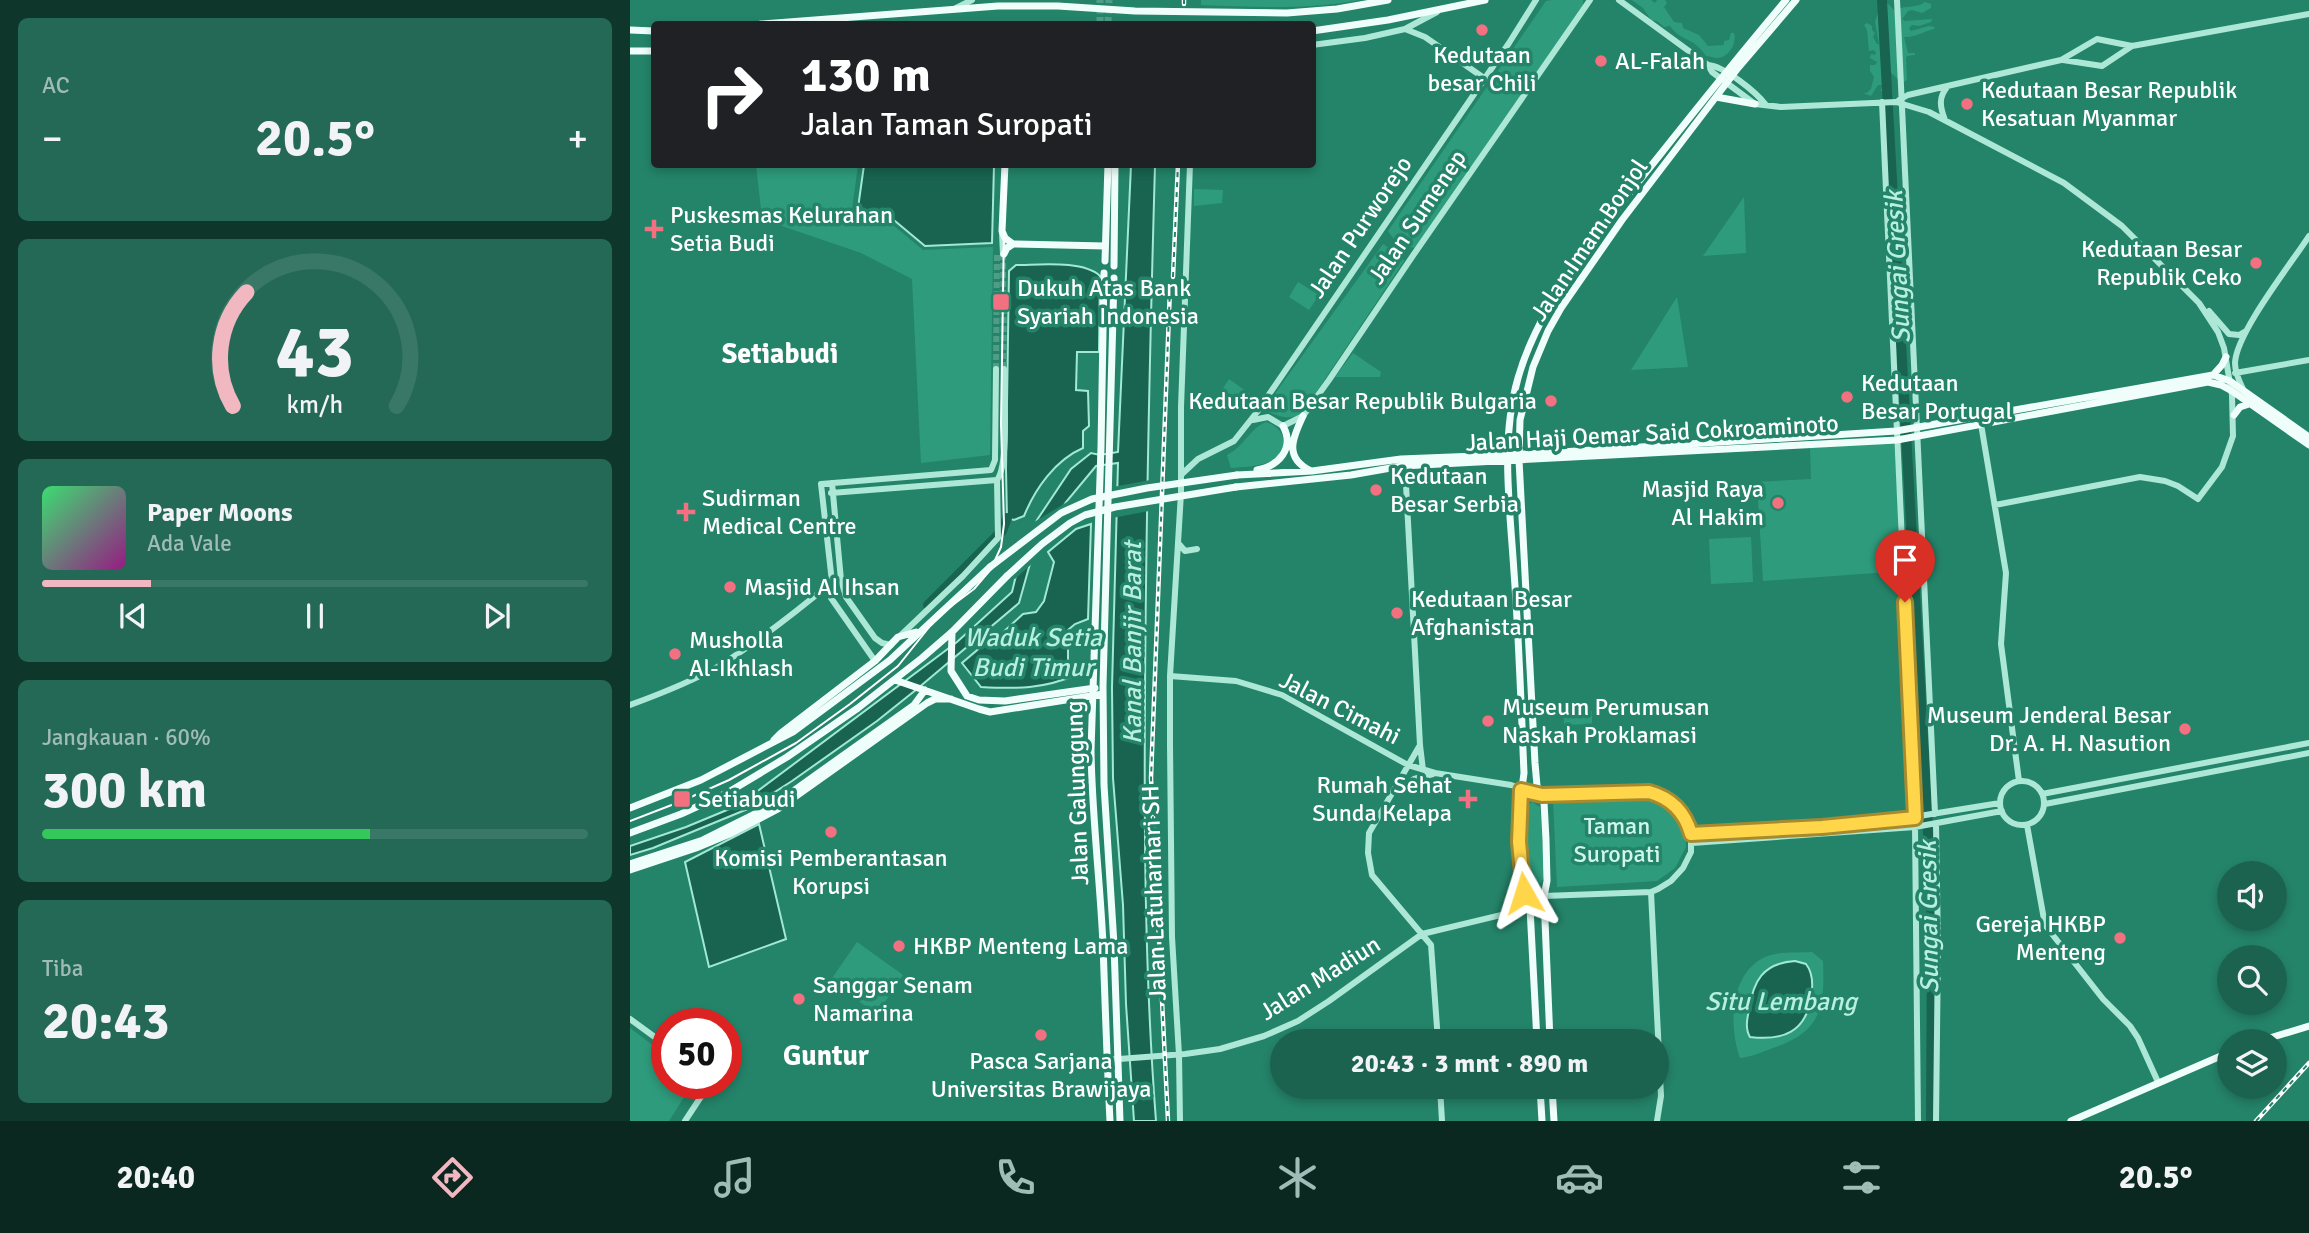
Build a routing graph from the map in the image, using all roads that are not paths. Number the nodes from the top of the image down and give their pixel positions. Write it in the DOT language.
graph roads {
  1 [pos="972,0"];
  2 [pos="1078,0"];
  3 [pos="1388,0"];
  4 [pos="1485,0"];
  5 [pos="1536,0"];
  6 [pos="1590,0"];
  7 [pos="1619,0"];
  8 [pos="1786,0"];
  9 [pos="1796,0"];
  10 [pos="1897,0"];
  11 [pos="1087,7"];
  12 [pos="956,8"];
  13 [pos="1442,9"];
  14 [pos="2309,14"];
  15 [pos="1423,18"];
  16 [pos="798,21"];
  17 [pos="1405,29"];
  18 [pos="630,30"];
  19 [pos="1316,30"];
  20 [pos="651,31"];
  21 [pos="1425,37"];
  22 [pos="1316,44"];
  23 [pos="2132,46"];
  24 [pos="630,51"];
  25 [pos="651,51"];
  26 [pos="2061,60"];
  27 [pos="1484,78"];
  28 [pos="1726,78"];
  29 [pos="1948,86"];
  30 [pos="1716,97"];
  31 [pos="1883,102"];
  32 [pos="1898,102"];
  33 [pos="1755,104"];
  34 [pos="1766,105"];
  35 [pos="1924,110"];
  36 [pos="1903,118"];
  37 [pos="1945,120"];
  38 [pos="1005,168"];
  39 [pos="1108,168"];
  40 [pos="1115,168"];
  41 [pos="1190,168"];
  42 [pos="1106,226"];
  43 [pos="1002,231"];
  44 [pos="2309,236"];
  45 [pos="1013,244"];
  46 [pos="1086,246"];
  47 [pos="1105,246"];
  48 [pos="1002,252"];
  49 [pos="1114,266"];
  50 [pos="1104,273"];
  51 [pos="1114,278"];
  52 [pos="2199,303"];
  53 [pos="2248,329"];
  54 [pos="2236,355"];
  55 [pos="2226,357"];
  56 [pos="2309,360"];
  57 [pos="996,369"];
  58 [pos="1004,369"];
  59 [pos="2246,371"];
  60 [pos="2216,375"];
  61 [pos="2232,376"];
  62 [pos="2232,391"];
  63 [pos="2249,404"];
  64 [pos="995,407"];
  65 [pos="1004,407"];
  66 [pos="1259,414"];
  67 [pos="2234,415"];
  68 [pos="1303,416"];
  69 [pos="1981,424"];
  70 [pos="1283,426"];
  71 [pos="1916,429"];
  72 [pos="1897,431"];
  73 [pos="1917,438"];
  74 [pos="2309,438"];
  75 [pos="1898,440"];
  76 [pos="2309,445"];
  77 [pos="1181,454"];
  78 [pos="1508,457"];
  79 [pos="1519,457"];
  80 [pos="1198,459"];
  81 [pos="1405,466"];
  82 [pos="1312,471"];
  83 [pos="1182,474"];
  84 [pos="1238,475"];
  85 [pos="997,480"];
  86 [pos="832,483"];
  87 [pos="833,493"];
  88 [pos="822,494"];
  89 [pos="1995,505"];
  90 [pos="1179,544"];
  91 [pos="1197,549"];
  92 [pos="841,580"];
  93 [pos="832,582"];
  94 [pos="1517,613"];
  95 [pos="1527,613"];
  96 [pos="920,630"];
  97 [pos="952,632"];
  98 [pos="898,637"];
  99 [pos="892,645"];
  100 [pos="875,661"];
  101 [pos="1170,676"];
  102 [pos="898,681"];
  103 [pos="923,689"];
  104 [pos="1103,690"];
  105 [pos="1093,692"];
  106 [pos="951,699"];
  107 [pos="630,705"];
  108 [pos="2309,743"];
  109 [pos="770,744"];
  110 [pos="1420,745"];
  111 [pos="862,747"];
  112 [pos="2271,750"];
  113 [pos="2309,753"];
  114 [pos="2273,760"];
  115 [pos="1408,765"];
  116 [pos="1423,770"];
  117 [pos="2160,770"];
  118 [pos="1435,774"];
  119 [pos="2162,780"];
  120 [pos="2019,781"];
  121 [pos="1521,790"];
  122 [pos="2042,793"];
  123 [pos="1392,795"];
  124 [pos="1542,795"];
  125 [pos="2000,803"];
  126 [pos="2045,804"];
  127 [pos="777,806"];
  128 [pos="630,807"];
  129 [pos="2001,811"];
  130 [pos="1933,814"];
  131 [pos="1916,818"];
  132 [pos="1934,824"];
  133 [pos="2026,825"];
  134 [pos="1917,827"];
  135 [pos="630,833"];
  136 [pos="1691,834"];
  137 [pos="1692,843"];
  138 [pos="630,864"];
  139 [pos="630,870"];
  140 [pos="1651,892"];
  141 [pos="1544,896"];
  142 [pos="1111,897"];
  143 [pos="1100,898"];
  144 [pos="1530,908"];
  145 [pos="1422,934"];
  146 [pos="630,1019"];
  147 [pos="2309,1026"];
  148 [pos="1436,1029"];
  149 [pos="1536,1029"];
  150 [pos="1550,1029"];
  151 [pos="2287,1033"];
  152 [pos="651,1034"];
  153 [pos="1179,1055"];
  154 [pos="2217,1057"];
  155 [pos="1119,1059"];
  156 [pos="1106,1060"];
  157 [pos="2158,1082"];
  158 [pos="699,1099"];
  159 [pos="1441,1099"];
  160 [pos="1541,1099"];
  161 [pos="1553,1099"];
  162 [pos="685,1121"];
  163 [pos="1110,1121"];
  164 [pos="1120,1121"];
  165 [pos="1181,1121"];
  166 [pos="1442,1121"];
  167 [pos="1542,1121"];
  168 [pos="1554,1121"];
  169 [pos="1657,1121"];
  170 [pos="1918,1121"];
  171 [pos="1936,1121"];
  172 [pos="2071,1121"];
  1 -- 12 [label="street"];
  2 -- 11 [label="main road"];
  3 -- 11 [label="main road"];
  4 -- 13 [label="main road"];
  5 -- 27 [label="street, Jalan Purworejo"];
  6 -- 68 [label="street, Jalan Sumenep"];
  7 -- 28 [label="street"];
  8 -- 28 [label="main road, Jalan Imam Bonjol"];
  9 -- 28 [label="main road, Jalan Imam Bonjol"];
  10 -- 32 [label="street"];
  11 -- 12 [label="main road"];
  12 -- 16 [label="main road"];
  13 -- 15 [label="street"];
  13 -- 19 [label="main road"];
  14 -- 23 [label="street"];
  15 -- 17 [label="street"];
  15 -- 21 [label="street"];
  17 -- 21 [label="street"];
  17 -- 22 [label="street"];
  18 -- 20 [label="main road"];
  21 -- 27 [label="street"];
  23 -- 26 [label="street"];
  23 -- 26 [label="street"];
  24 -- 25 [label="main road"];
  26 -- 29 [label="street"];
  27 -- 66 [label="street, Jalan Purworejo"];
  28 -- 30 [label="main road, Jalan Imam Bonjol"];
  28 -- 33 [label="street"];
  28 -- 34 [label="street"];
  28 -- 78 [label="main road, Jalan Imam Bonjol"];
  29 -- 32 [label="street"];
  29 -- 37 [label="street"];
  30 -- 33 [label="main road"];
  30 -- 79 [label="main road, Jalan Imam Bonjol"];
  31 -- 32 [label="street"];
  31 -- 34 [label="street"];
  31 -- 72 [label="street"];
  32 -- 35 [label="street"];
  32 -- 36 [label="street"];
  33 -- 34 [label="street"];
  35 -- 36 [label="street"];
  35 -- 37 [label="street"];
  36 -- 71 [label="street"];
  37 -- 52 [label="street"];
  38 -- 43 [label="main road"];
  39 -- 42 [label="main road"];
  40 -- 49 [label="main road"];
  41 -- 77 [label="street, Jalan Latuharhari SH"];
  42 -- 46 [label="main road"];
  42 -- 47 [label="main road"];
  43 -- 45 [label="main road"];
  43 -- 48 [label="street"];
  44 -- 53 [label="street"];
  45 -- 46 [label="main road"];
  45 -- 48 [label="main road"];
  46 -- 47 [label="main road"];
  46 -- 47 [label="main road"];
  50 -- 105 [label="main road, Jalan Galunggung"];
  51 -- 104 [label="main road, Jalan Galunggung"];
  52 -- 53 [label="street"];
  52 -- 55 [label="street"];
  53 -- 54 [label="street"];
  54 -- 59 [label="street"];
  54 -- 61 [label="street"];
  55 -- 60 [label="main road"];
  55 -- 61 [label="street"];
  56 -- 59 [label="street"];
  57 -- 64 [label="street"];
  58 -- 65 [label="street"];
  59 -- 61 [label="street"];
  60 -- 61 [label="main road"];
  60 -- 71 [label="main road, Jalan Haji Oemar Said Cokroaminoto"];
  61 -- 62 [label="street"];
  61 -- 74 [label="main road"];
  62 -- 63 [label="main road"];
  62 -- 67 [label="street"];
  62 -- 69 [label="main road, Jalan Haji Oemar Said Cokroaminoto"];
  63 -- 67 [label="main road"];
  63 -- 76 [label="main road"];
  64 -- 65 [label="street"];
  64 -- 86 [label="street"];
  65 -- 85 [label="street"];
  66 -- 70 [label="street"];
  66 -- 80 [label="street"];
  67 -- 89 [label="street"];
  68 -- 70 [label="street, Jalan Sumenep"];
  68 -- 82 [label="main road"];
  69 -- 73 [label="main road, Jalan Haji Oemar Said Cokroaminoto"];
  69 -- 89 [label="street"];
  70 -- 84 [label="main road"];
  71 -- 72 [label="main road, Jalan Haji Oemar Said Cokroaminoto"];
  71 -- 73 [label="street"];
  72 -- 75 [label="street"];
  72 -- 79 [label="main road, Jalan Haji Oemar Said Cokroaminoto"];
  73 -- 75 [label="main road, Jalan Haji Oemar Said Cokroaminoto"];
  73 -- 130 [label="street"];
  75 -- 79 [label="main road, Jalan Haji Oemar Said Cokroaminoto"];
  75 -- 131 [label="street"];
  77 -- 80 [label="street"];
  77 -- 83 [label="street, Jalan Latuharhari SH"];
  78 -- 79 [label="main road, Jalan Haji Oemar Said Cokroaminoto"];
  78 -- 81 [label="main road, Jalan Haji Oemar Said Cokroaminoto"];
  78 -- 82 [label="main road, Jalan Haji Oemar Said Cokroaminoto"];
  78 -- 94 [label="main road, Jalan Imam Bonjol"];
  79 -- 95 [label="main road, Jalan Imam Bonjol"];
  80 -- 83 [label="street"];
  81 -- 97 [label="main road, Jalan Haji Oemar Said Cokroaminoto, bridge"];
  81 -- 110 [label="street"];
  82 -- 84 [label="main road, Jalan Haji Oemar Said Cokroaminoto"];
  83 -- 90 [label="street, Jalan Latuharhari SH"];
  84 -- 96 [label="main road, bridge"];
  85 -- 87 [label="street"];
  85 -- 98 [label="street"];
  86 -- 87 [label="street"];
  86 -- 88 [label="street"];
  87 -- 88 [label="street"];
  87 -- 92 [label="street"];
  88 -- 93 [label="street"];
  89 -- 120 [label="street"];
  90 -- 91 [label="street"];
  90 -- 101 [label="street, Jalan Latuharhari SH"];
  92 -- 93 [label="street"];
  92 -- 99 [label="street"];
  93 -- 100 [label="street"];
  93 -- 107 [label="street"];
  94 -- 95 [label="main road"];
  94 -- 121 [label="main road, Jalan Imam Bonjol"];
  95 -- 124 [label="main road, Jalan Imam Bonjol"];
  96 -- 98 [label="main road"];
  96 -- 109 [label="main road"];
  97 -- 102 [label="main road, Jalan Haji Oemar Said Cokroaminoto"];
  97 -- 105 [label="main road"];
  98 -- 99 [label="main road"];
  99 -- 100 [label="main road"];
  100 -- 109 [label="main road"];
  101 -- 115 [label="street, Jalan Cimahi"];
  101 -- 153 [label="street, Jalan Latuharhari SH"];
  102 -- 103 [label="main road"];
  102 -- 135 [label="main road, Jalan Haji Oemar Said Cokroaminoto"];
  103 -- 106 [label="main road"];
  103 -- 111 [label="main road"];
  104 -- 105 [label="main road"];
  104 -- 142 [label="main road, Jalan Galunggung"];
  105 -- 106 [label="main road"];
  105 -- 143 [label="main road, Jalan Galunggung"];
  106 -- 111 [label="main road"];
  108 -- 112 [label="street"];
  109 -- 128 [label="main road"];
  110 -- 115 [label="street"];
  110 -- 116 [label="street"];
  111 -- 127 [label="main road"];
  112 -- 114 [label="street"];
  112 -- 117 [label="street"];
  113 -- 114 [label="street"];
  114 -- 119 [label="street"];
  115 -- 116 [label="street, Jalan Cimahi"];
  115 -- 123 [label="street"];
  116 -- 118 [label="street, Jalan Cimahi"];
  117 -- 119 [label="street"];
  117 -- 122 [label="street"];
  118 -- 121 [label="street"];
  118 -- 123 [label="street"];
  119 -- 126 [label="street"];
  120 -- 122 [label="street"];
  120 -- 125 [label="street"];
  121 -- 124 [label="street"];
  121 -- 144 [label="main road"];
  122 -- 126 [label="street"];
  123 -- 145 [label="street"];
  124 -- 136 [label="street"];
  124 -- 141 [label="main road, Jalan Imam Bonjol"];
  125 -- 129 [label="street"];
  125 -- 130 [label="street"];
  126 -- 133 [label="street"];
  127 -- 138 [label="main road"];
  127 -- 139 [label="main road"];
  129 -- 132 [label="street"];
  129 -- 133 [label="street"];
  130 -- 131 [label="street"];
  131 -- 134 [label="street"];
  131 -- 136 [label="street"];
  132 -- 134 [label="street"];
  132 -- 171 [label="street"];
  133 -- 157 [label="street"];
  134 -- 137 [label="street"];
  134 -- 170 [label="street"];
  136 -- 137 [label="street"];
  137 -- 140 [label="street"];
  140 -- 141 [label="street"];
  140 -- 169 [label="street"];
  141 -- 144 [label="street, Jalan Madiun"];
  141 -- 150 [label="main road, Jalan Imam Bonjol"];
  142 -- 143 [label="main road"];
  142 -- 155 [label="main road, Jalan Galunggung"];
  143 -- 156 [label="main road, Jalan Galunggung"];
  144 -- 145 [label="street, Jalan Madiun"];
  144 -- 149 [label="main road"];
  145 -- 148 [label="street"];
  145 -- 153 [label="street, Jalan Madiun"];
  146 -- 152 [label="street"];
  147 -- 151 [label="main road"];
  153 -- 155 [label="street, Jalan Madiun"];
  153 -- 165 [label="street, Jalan Latuharhari SH"];
  154 -- 157 [label="main road"];
  155 -- 156 [label="street, Jalan Madiun"];
  155 -- 164 [label="main road, Jalan Galunggung"];
  156 -- 163 [label="main road, Jalan Galunggung"];
  157 -- 172 [label="main road"];
  158 -- 162 [label="street"];
  159 -- 166 [label="street"];
  160 -- 167 [label="main road"];
  161 -- 168 [label="main road"];
}
